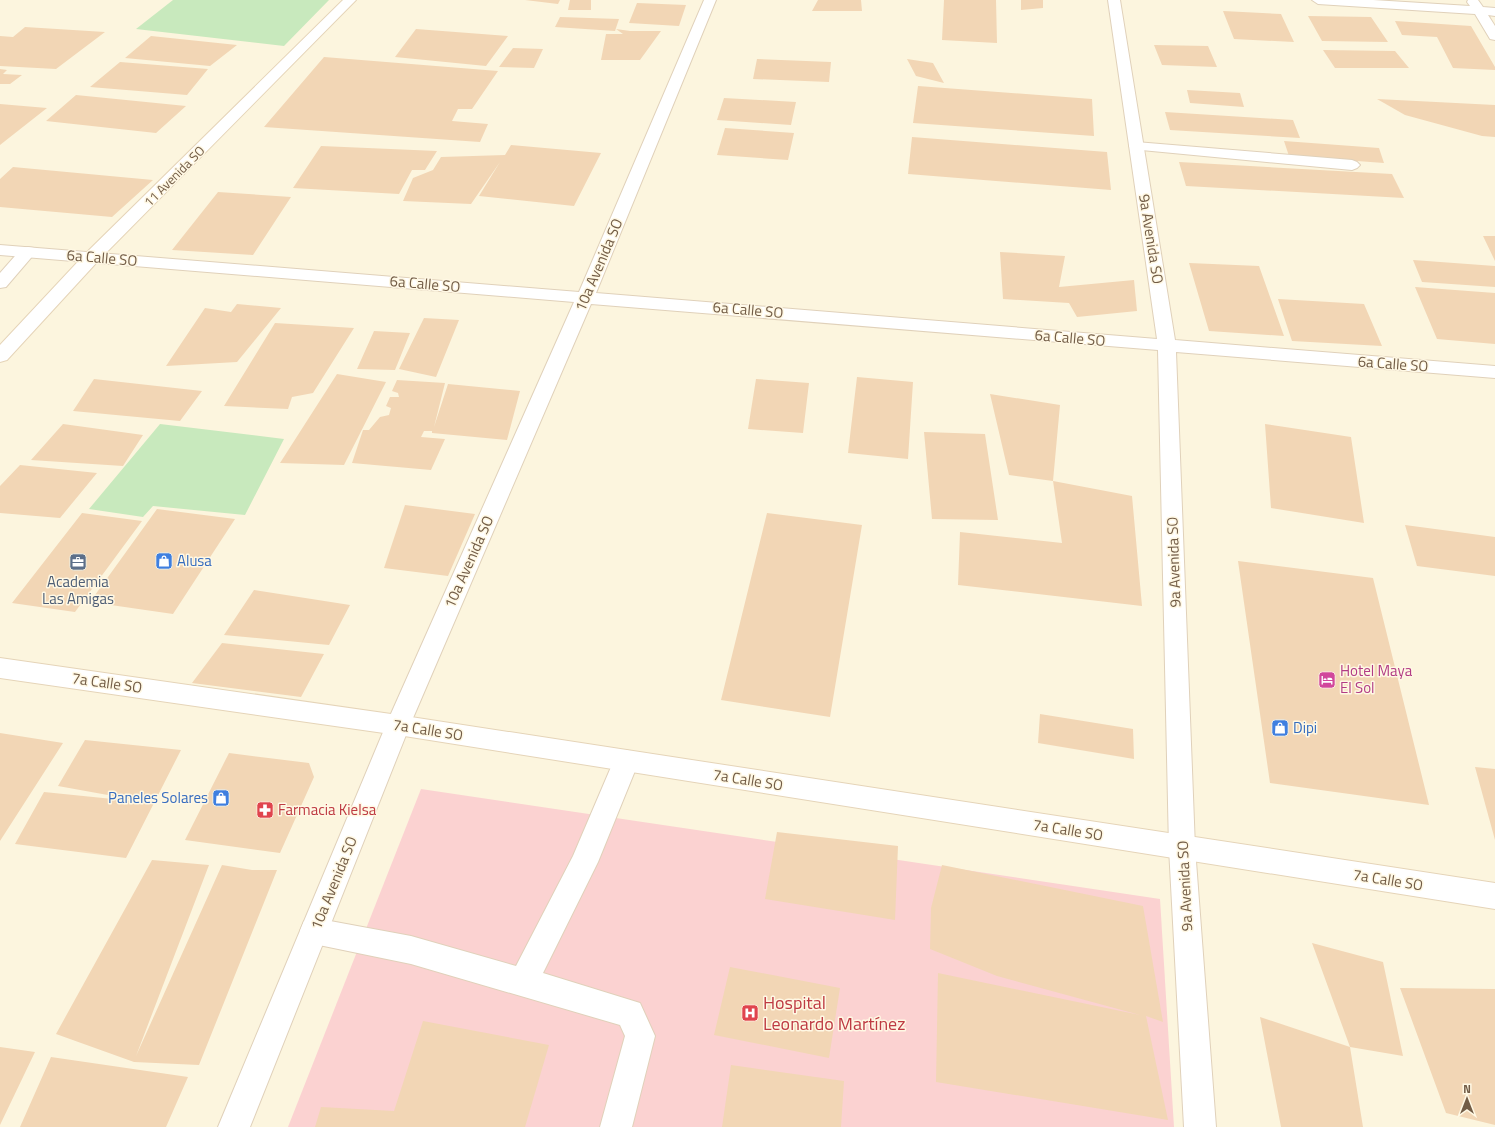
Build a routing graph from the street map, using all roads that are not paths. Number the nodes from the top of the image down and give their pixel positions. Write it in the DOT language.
graph roads {
  1 [pos="350,0"];
  2 [pos="710,0"];
  3 [pos="1114,0"];
  4 [pos="1318,0"];
  5 [pos="1471,0"];
  6 [pos="1479,11"];
  7 [pos="1495,12"];
  8 [pos="1495,36"];
  9 [pos="1136,146"];
  10 [pos="1352,165"];
  11 [pos="0,250"];
  12 [pos="28,252"];
  13 [pos="92,257"];
  14 [pos="0,283"];
  15 [pos="586,296"];
  16 [pos="1167,346"];
  17 [pos="0,356"];
  18 [pos="1495,372"];
  19 [pos="0,668"];
  20 [pos="398,725"];
  21 [pos="626,761"];
  22 [pos="1182,848"];
  23 [pos="1495,896"];
  24 [pos="314,931"];
  25 [pos="523,982"];
  26 [pos="234,1127"];
  27 [pos="616,1127"];
  28 [pos="1200,1127"];
  1 -- 13 [label="street, 11 Avenida SO"];
  2 -- 15 [label="street, 10a Avenida SO"];
  3 -- 9 [label="street, 9a Avenida SO"];
  4 -- 6 [label="street"];
  5 -- 6 [label="street"];
  6 -- 7 [label="street"];
  6 -- 8 [label="street"];
  9 -- 10 [label="street"];
  9 -- 16 [label="street, 9a Avenida SO"];
  11 -- 12 [label="street, 6a Calle SO"];
  12 -- 13 [label="street, 6a Calle SO"];
  12 -- 14 [label="street"];
  13 -- 15 [label="street, 6a Calle SO"];
  13 -- 17 [label="street, 11 Avenida SO"];
  15 -- 16 [label="street, 6a Calle SO"];
  15 -- 20 [label="street, 10a Avenida SO"];
  16 -- 18 [label="street, 6a Calle SO"];
  16 -- 22 [label="street, 9a Avenida SO"];
  19 -- 20 [label="street, 7a Calle SO"];
  20 -- 21 [label="street, 7a Calle SO"];
  20 -- 24 [label="street, 10a Avenida SO"];
  21 -- 22 [label="street, 7a Calle SO"];
  21 -- 25 [label="street"];
  22 -- 23 [label="street, 7a Calle SO"];
  22 -- 28 [label="street, 9a Avenida SO"];
  24 -- 25 [label="street"];
  24 -- 26 [label="street, 10a Avenida SO"];
  25 -- 27 [label="street"];
}
